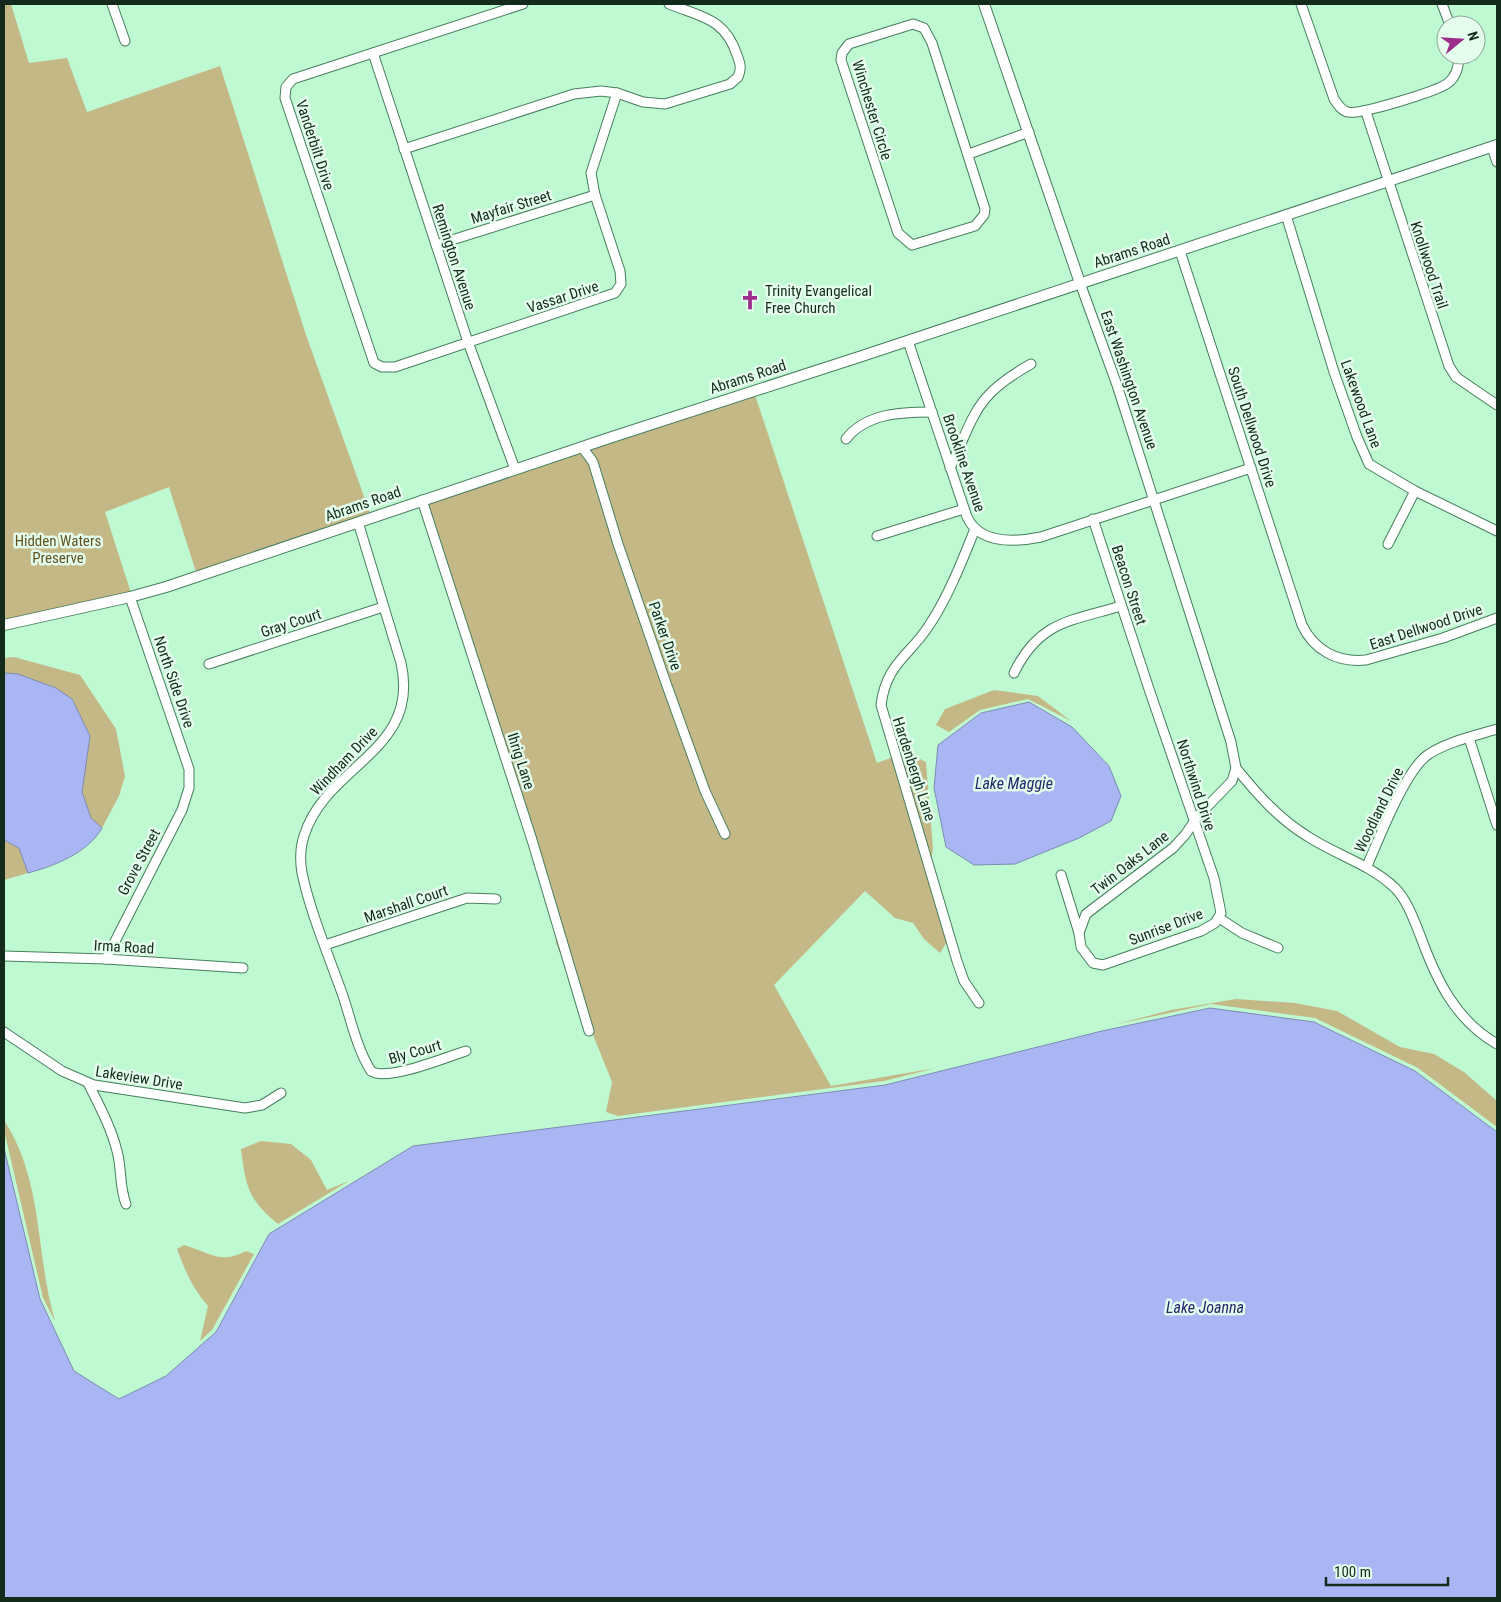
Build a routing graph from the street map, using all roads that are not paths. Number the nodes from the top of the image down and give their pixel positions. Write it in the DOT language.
graph roads {
  1 [pos="112,4"];
  2 [pos="523,4"];
  3 [pos="668,4"];
  4 [pos="984,4"];
  5 [pos="1302,4"];
  6 [pos="125,41"];
  7 [pos="373,53"];
  8 [pos="1458,65"];
  9 [pos="617,93"];
  10 [pos="1366,112"];
  11 [pos="1029,132"];
  12 [pos="1495,146"];
  13 [pos="404,149"];
  14 [pos="969,154"];
  15 [pos="1497,162"];
  16 [pos="1388,181"];
  17 [pos="595,195"];
  18 [pos="1286,215"];
  19 [pos="436,245"];
  20 [pos="1180,251"];
  21 [pos="1080,283"];
  22 [pos="908,341"];
  23 [pos="468,342"];
  24 [pos="376,364"];
  25 [pos="1031,364"];
  26 [pos="1497,405"];
  27 [pos="932,412"];
  28 [pos="846,438"];
  29 [pos="582,446"];
  30 [pos="950,468"];
  31 [pos="1251,468"];
  32 [pos="515,469"];
  33 [pos="1415,491"];
  34 [pos="422,500"];
  35 [pos="1153,500"];
  36 [pos="964,509"];
  37 [pos="1093,519"];
  38 [pos="358,522"];
  39 [pos="975,529"];
  40 [pos="1497,531"];
  41 [pos="877,536"];
  42 [pos="1388,544"];
  43 [pos="130,597"];
  44 [pos="1121,606"];
  45 [pos="382,607"];
  46 [pos="1298,612"];
  47 [pos="1497,618"];
  48 [pos="4,625"];
  49 [pos="1139,660"];
  50 [pos="209,664"];
  51 [pos="1014,673"];
  52 [pos="1497,728"];
  53 [pos="1469,738"];
  54 [pos="1236,768"];
  55 [pos="190,776"];
  56 [pos="1194,822"];
  57 [pos="1497,825"];
  58 [pos="725,834"];
  59 [pos="1366,866"];
  60 [pos="1061,875"];
  61 [pos="496,899"];
  62 [pos="1218,918"];
  63 [pos="1079,932"];
  64 [pos="326,945"];
  65 [pos="1278,948"];
  66 [pos="4,956"];
  67 [pos="106,959"];
  68 [pos="243,968"];
  69 [pos="979,1003"];
  70 [pos="589,1031"];
  71 [pos="4,1032"];
  72 [pos="1497,1044"];
  73 [pos="466,1051"];
  74 [pos="372,1072"];
  75 [pos="88,1083"];
  76 [pos="281,1093"];
  77 [pos="126,1204"];
  1 -- 6 [label="street"];
  2 -- 7 [label="street, Vanderbilt Drive"];
  3 -- 9 [label="street"];
  4 -- 11 [label="street, East Washington Avenue"];
  5 -- 10 [label="street"];
  7 -- 13 [label="street, Remington Avenue"];
  7 -- 24 [label="street, Vanderbilt Drive"];
  8 -- 10 [label="street"];
  9 -- 13 [label="street"];
  9 -- 17 [label="street, Vassar Drive"];
  10 -- 16 [label="street, Knollwood Trail"];
  11 -- 14 [label="street"];
  11 -- 21 [label="street, East Washington Avenue"];
  12 -- 15 [label="street"];
  12 -- 16 [label="street, Abrams Road"];
  13 -- 19 [label="street, Remington Avenue"];
  14 -- 14 [label="street, Winchester Circle"];
  16 -- 18 [label="street, Abrams Road"];
  16 -- 26 [label="street, Knollwood Trail"];
  17 -- 19 [label="street, Mayfair Street"];
  17 -- 23 [label="street, Vassar Drive"];
  18 -- 20 [label="street, Abrams Road"];
  18 -- 33 [label="street, Lakewood Lane"];
  19 -- 23 [label="street, Remington Avenue"];
  20 -- 21 [label="street, Abrams Road"];
  20 -- 31 [label="street, South Dellwood Drive"];
  21 -- 22 [label="street, Abrams Road"];
  21 -- 35 [label="street, East Washington Avenue"];
  22 -- 27 [label="street, Brookline Avenue"];
  22 -- 29 [label="street, Abrams Road"];
  23 -- 24 [label="street, Vassar Drive"];
  23 -- 32 [label="street, Remington Avenue"];
  25 -- 30 [label="street"];
  27 -- 28 [label="street"];
  27 -- 30 [label="street, Brookline Avenue"];
  29 -- 32 [label="street, Abrams Road"];
  29 -- 58 [label="street, Parker Drive"];
  30 -- 36 [label="street, Brookline Avenue"];
  31 -- 35 [label="street, Brookline Avenue"];
  31 -- 46 [label="street, South Dellwood Drive"];
  32 -- 34 [label="street, Abrams Road"];
  33 -- 40 [label="street, Lakewood Lane"];
  33 -- 42 [label="street"];
  34 -- 38 [label="street, Abrams Road"];
  34 -- 70 [label="street, Ihrig Lane"];
  35 -- 37 [label="street, Brookline Avenue"];
  35 -- 54 [label="street, East Washington Avenue"];
  36 -- 39 [label="street, Brookline Avenue"];
  36 -- 41 [label="street"];
  37 -- 39 [label="street, Brookline Avenue"];
  37 -- 44 [label="street, Beacon Street"];
  38 -- 43 [label="street, Abrams Road"];
  38 -- 45 [label="street, Windham Drive"];
  39 -- 69 [label="street, Hardenbergh Lane"];
  43 -- 48 [label="street, Abrams Road"];
  43 -- 55 [label="street, North Side Drive"];
  44 -- 49 [label="street, Beacon Street"];
  44 -- 51 [label="street"];
  45 -- 50 [label="street, Gray Court"];
  45 -- 64 [label="street, Windham Drive"];
  46 -- 47 [label="street, East Dellwood Drive"];
  49 -- 56 [label="street, Northwind Drive"];
  52 -- 53 [label="street, Woodland Drive"];
  53 -- 57 [label="street"];
  53 -- 59 [label="street, Woodland Drive"];
  54 -- 56 [label="street, Twin Oaks Lane"];
  54 -- 59 [label="street"];
  55 -- 67 [label="street, Grove Street"];
  56 -- 62 [label="street, Northwind Drive"];
  56 -- 63 [label="street, Twin Oaks Lane"];
  59 -- 72 [label="street"];
  60 -- 63 [label="street"];
  61 -- 64 [label="street, Marshall Court"];
  62 -- 63 [label="street, Sunrise Drive"];
  62 -- 65 [label="street, Sunrise Drive"];
  64 -- 74 [label="street, Windham Drive"];
  66 -- 67 [label="street, Irma Road"];
  67 -- 68 [label="street, Irma Road"];
  71 -- 75 [label="street, Lakeview Drive"];
  73 -- 74 [label="street, Bly Court"];
  75 -- 76 [label="street, Lakeview Drive"];
  75 -- 77 [label="street"];
}
